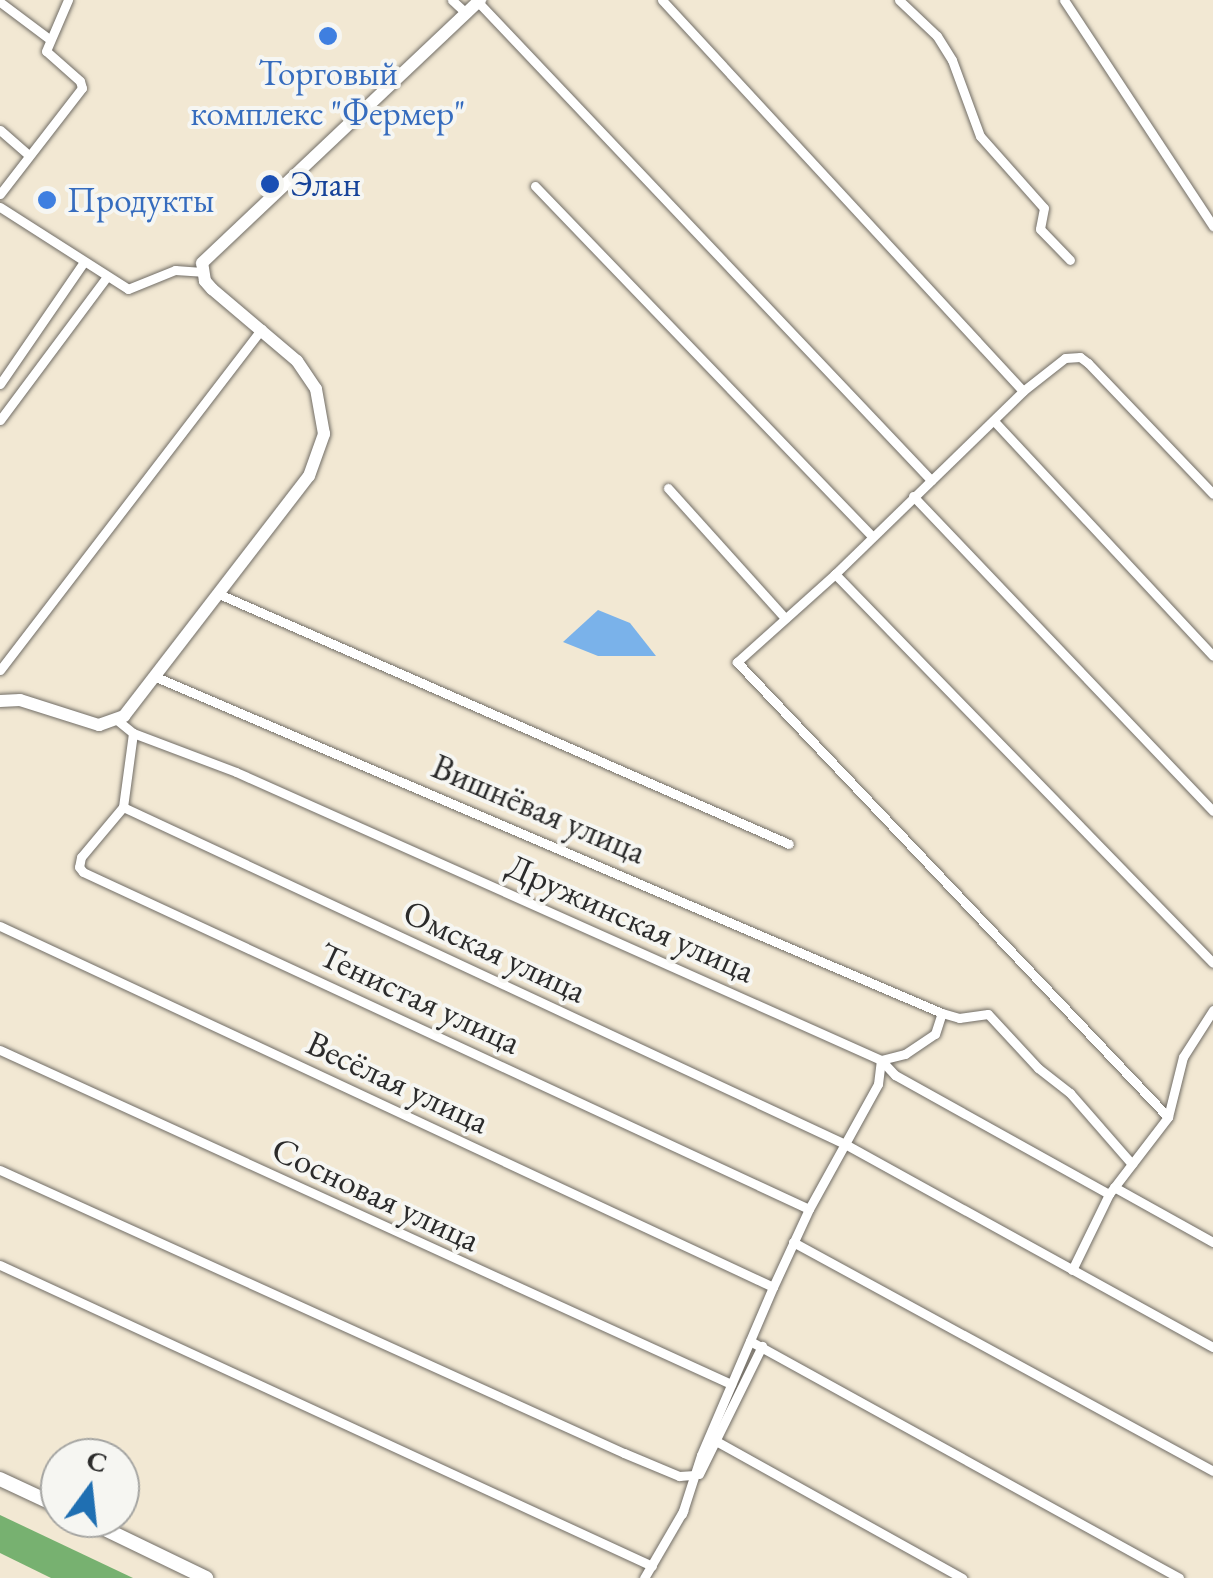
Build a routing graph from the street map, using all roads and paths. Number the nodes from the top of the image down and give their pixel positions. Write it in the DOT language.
graph roads {
  1 [pos="68,0"];
  2 [pos="452,0"];
  3 [pos="662,0"];
  4 [pos="899,0"];
  5 [pos="1064,0"];
  6 [pos="479,1"];
  7 [pos="0,2"];
  8 [pos="466,13"];
  9 [pos="48,38"];
  10 [pos="0,130"];
  11 [pos="28,154"];
  12 [pos="535,186"];
  13 [pos="0,194"];
  14 [pos="0,207"];
  15 [pos="1213,226"];
  16 [pos="1070,260"];
  17 [pos="84,262"];
  18 [pos="202,272"];
  19 [pos="106,278"];
  20 [pos="262,329"];
  21 [pos="0,384"];
  22 [pos="1023,391"];
  23 [pos="0,420"];
  24 [pos="994,421"];
  25 [pos="930,480"];
  26 [pos="668,488"];
  27 [pos="1213,494"];
  28 [pos="913,496"];
  29 [pos="872,536"];
  30 [pos="834,574"];
  31 [pos="219,594"];
  32 [pos="785,618"];
  33 [pos="1213,656"];
  34 [pos="0,670"];
  35 [pos="156,677"];
  36 [pos="0,701"];
  37 [pos="117,720"];
  38 [pos="133,733"];
  39 [pos="123,807"];
  40 [pos="1213,811"];
  41 [pos="789,844"];
  42 [pos="0,926"];
  43 [pos="1213,962"];
  44 [pos="1213,1010"];
  45 [pos="942,1014"];
  46 [pos="1202,1025"];
  47 [pos="1213,1035"];
  48 [pos="0,1050"];
  49 [pos="881,1060"];
  50 [pos="1168,1118"];
  51 [pos="845,1144"];
  52 [pos="1132,1164"];
  53 [pos="0,1170"];
  54 [pos="1111,1191"];
  55 [pos="809,1208"];
  56 [pos="794,1242"];
  57 [pos="1213,1242"];
  58 [pos="0,1266"];
  59 [pos="1072,1270"];
  60 [pos="773,1287"];
  61 [pos="750,1341"];
  62 [pos="762,1346"];
  63 [pos="1213,1346"];
  64 [pos="731,1384"];
  65 [pos="716,1441"];
  66 [pos="702,1468"];
  67 [pos="1213,1471"];
  68 [pos="692,1478"];
  69 [pos="0,1479"];
  70 [pos="40,1498"];
  71 [pos="682,1514"];
  72 [pos="123,1538"];
  73 [pos="652,1566"];
  74 [pos="206,1578"];
  75 [pos="644,1578"];
  76 [pos="962,1578"];
  77 [pos="1179,1578"];
  1 -- 9 [label="street"];
  2 -- 8 [label="street"];
  3 -- 22 [label="street"];
  4 -- 16 [label="street"];
  5 -- 15 [label="street"];
  6 -- 8 [label="street"];
  6 -- 25 [label="street"];
  7 -- 9 [label="street"];
  8 -- 18 [label="street"];
  9 -- 11 [label="street"];
  10 -- 11 [label="street"];
  11 -- 13 [label="street"];
  12 -- 29 [label="street"];
  14 -- 17 [label="street"];
  17 -- 19 [label="street"];
  17 -- 21 [label="street"];
  18 -- 19 [label="street"];
  18 -- 20 [label="street"];
  19 -- 23 [label="street"];
  20 -- 31 [label="street"];
  20 -- 34 [label="street"];
  22 -- 24 [label="street"];
  22 -- 27 [label="street"];
  24 -- 25 [label="street"];
  24 -- 33 [label="street"];
  25 -- 28 [label="street"];
  26 -- 32 [label="street"];
  28 -- 29 [label="street"];
  28 -- 40 [label="street"];
  29 -- 30 [label="street"];
  30 -- 32 [label="street"];
  30 -- 43 [label="street"];
  31 -- 35 [label="street"];
  31 -- 41 [label="street"];
  32 -- 50 [label="street"];
  35 -- 37 [label="street"];
  35 -- 45 [label="street, Вишнёвая улица"];
  36 -- 37 [label="street"];
  37 -- 38 [label="street, Дружинская улица"];
  38 -- 39 [label="street"];
  38 -- 49 [label="street, Дружинская улица"];
  39 -- 51 [label="street, Омская улица"];
  39 -- 55 [label="street, Тенистая улица"];
  42 -- 60 [label="street, Весёлая улица"];
  44 -- 46 [label="street"];
  45 -- 49 [label="street"];
  45 -- 52 [label="street"];
  46 -- 47 [label="street"];
  46 -- 50 [label="street"];
  48 -- 64 [label="street, Сосновая улица"];
  49 -- 51 [label="street"];
  49 -- 54 [label="street, Дружинская улица"];
  50 -- 52 [label="street"];
  51 -- 55 [label="street"];
  51 -- 59 [label="street, Омская улица"];
  52 -- 54 [label="street"];
  53 -- 68 [label="street"];
  54 -- 57 [label="street, Дружинская улица"];
  54 -- 59 [label="street"];
  55 -- 56 [label="street"];
  56 -- 60 [label="street"];
  56 -- 67 [label="street"];
  58 -- 73 [label="street"];
  59 -- 63 [label="street, Омская улица"];
  60 -- 61 [label="street"];
  61 -- 62 [label="street"];
  61 -- 64 [label="street"];
  62 -- 65 [label="street"];
  62 -- 77 [label="street"];
  64 -- 68 [label="street"];
  65 -- 66 [label="street"];
  65 -- 76 [label="street"];
  66 -- 68 [label="street"];
  66 -- 71 [label="street"];
  68 -- 71 [label="street"];
  69 -- 70 [label="main road"];
  71 -- 73 [label="street"];
  72 -- 74 [label="main road"];
  73 -- 75 [label="street"];
}
